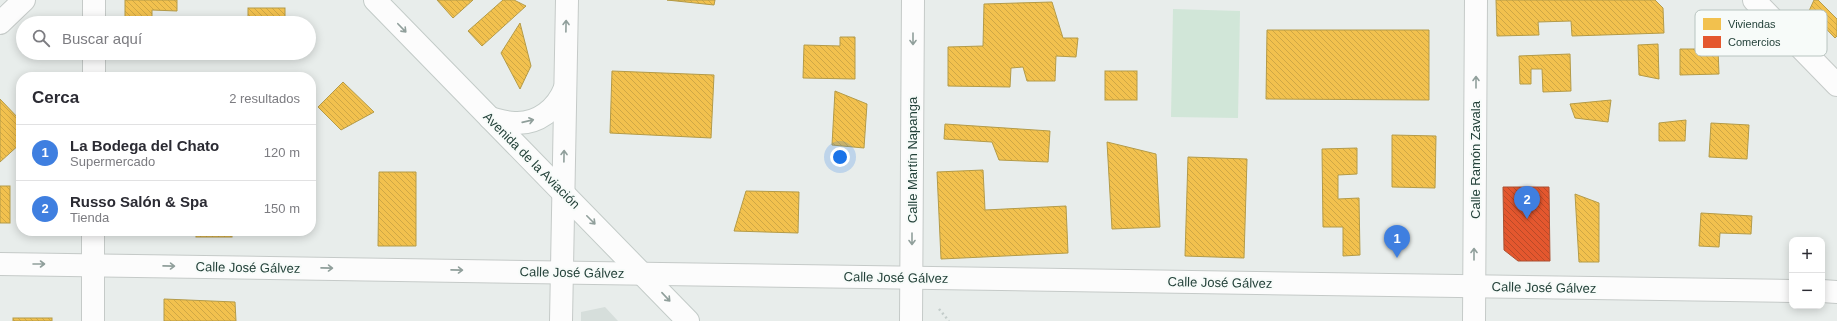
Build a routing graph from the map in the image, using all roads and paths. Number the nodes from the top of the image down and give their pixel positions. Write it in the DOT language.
graph roads {
  1 [pos="24,0"];
  2 [pos="94,0"];
  3 [pos="375,0"];
  4 [pos="567,0"];
  5 [pos="914,0"];
  6 [pos="1476,0"];
  7 [pos="1754,0"];
  8 [pos="1764,10"];
  9 [pos="94,16"];
  10 [pos="0,22"];
  11 [pos="1809,56"];
  12 [pos="94,60"];
  13 [pos="94,72"];
  14 [pos="1837,85"];
  15 [pos="566,88"];
  16 [pos="490,118"];
  17 [pos="563,192"];
  18 [pos="93,236"];
  19 [pos="0,264"];
  20 [pos="93,264"];
  21 [pos="561,271"];
  22 [pos="643,273"];
  23 [pos="912,277"];
  24 [pos="1474,286"];
  25 [pos="1789,291"];
  26 [pos="1825,291"];
  27 [pos="1837,292"];
  28 [pos="93,321"];
  29 [pos="561,321"];
  30 [pos="688,321"];
  31 [pos="911,321"];
  32 [pos="1474,321"];
  1 -- 10 [label="street"];
  2 -- 9 [label="street"];
  3 -- 16 [label="street, Avenida de la Aviación, one-way"];
  15 -- 4 [label="street, one-way"];
  5 -- 23 [label="street, Calle Martín Napanga, one-way"];
  24 -- 6 [label="street, Calle Ramón Zavala, one-way"];
  7 -- 8 [label="street"];
  11 -- 14 [label="street"];
  12 -- 13 [label="street"];
  16 -- 15 [label="street, one-way"];
  17 -- 15 [label="street, one-way"];
  16 -- 17 [label="street, Avenida de la Aviación"];
  17 -- 21 [label="street"];
  17 -- 22 [label="street, Avenida de la Aviación, one-way"];
  18 -- 20 [label="street"];
  19 -- 20 [label="street, Calle José Gálvez, one-way"];
  20 -- 21 [label="street, Calle José Gálvez, one-way"];
  20 -- 28 [label="street"];
  21 -- 22 [label="street, Calle José Gálvez"];
  21 -- 29 [label="street"];
  22 -- 23 [label="street, Calle José Gálvez"];
  22 -- 30 [label="street, Avenida de la Aviación, one-way"];
  23 -- 24 [label="street, Calle José Gálvez"];
  23 -- 31 [label="street, Calle Martín Napanga"];
  24 -- 25 [label="street, Calle José Gálvez"];
  24 -- 32 [label="street, Calle Ramón Zavala"];
  26 -- 27 [label="street"];
}
